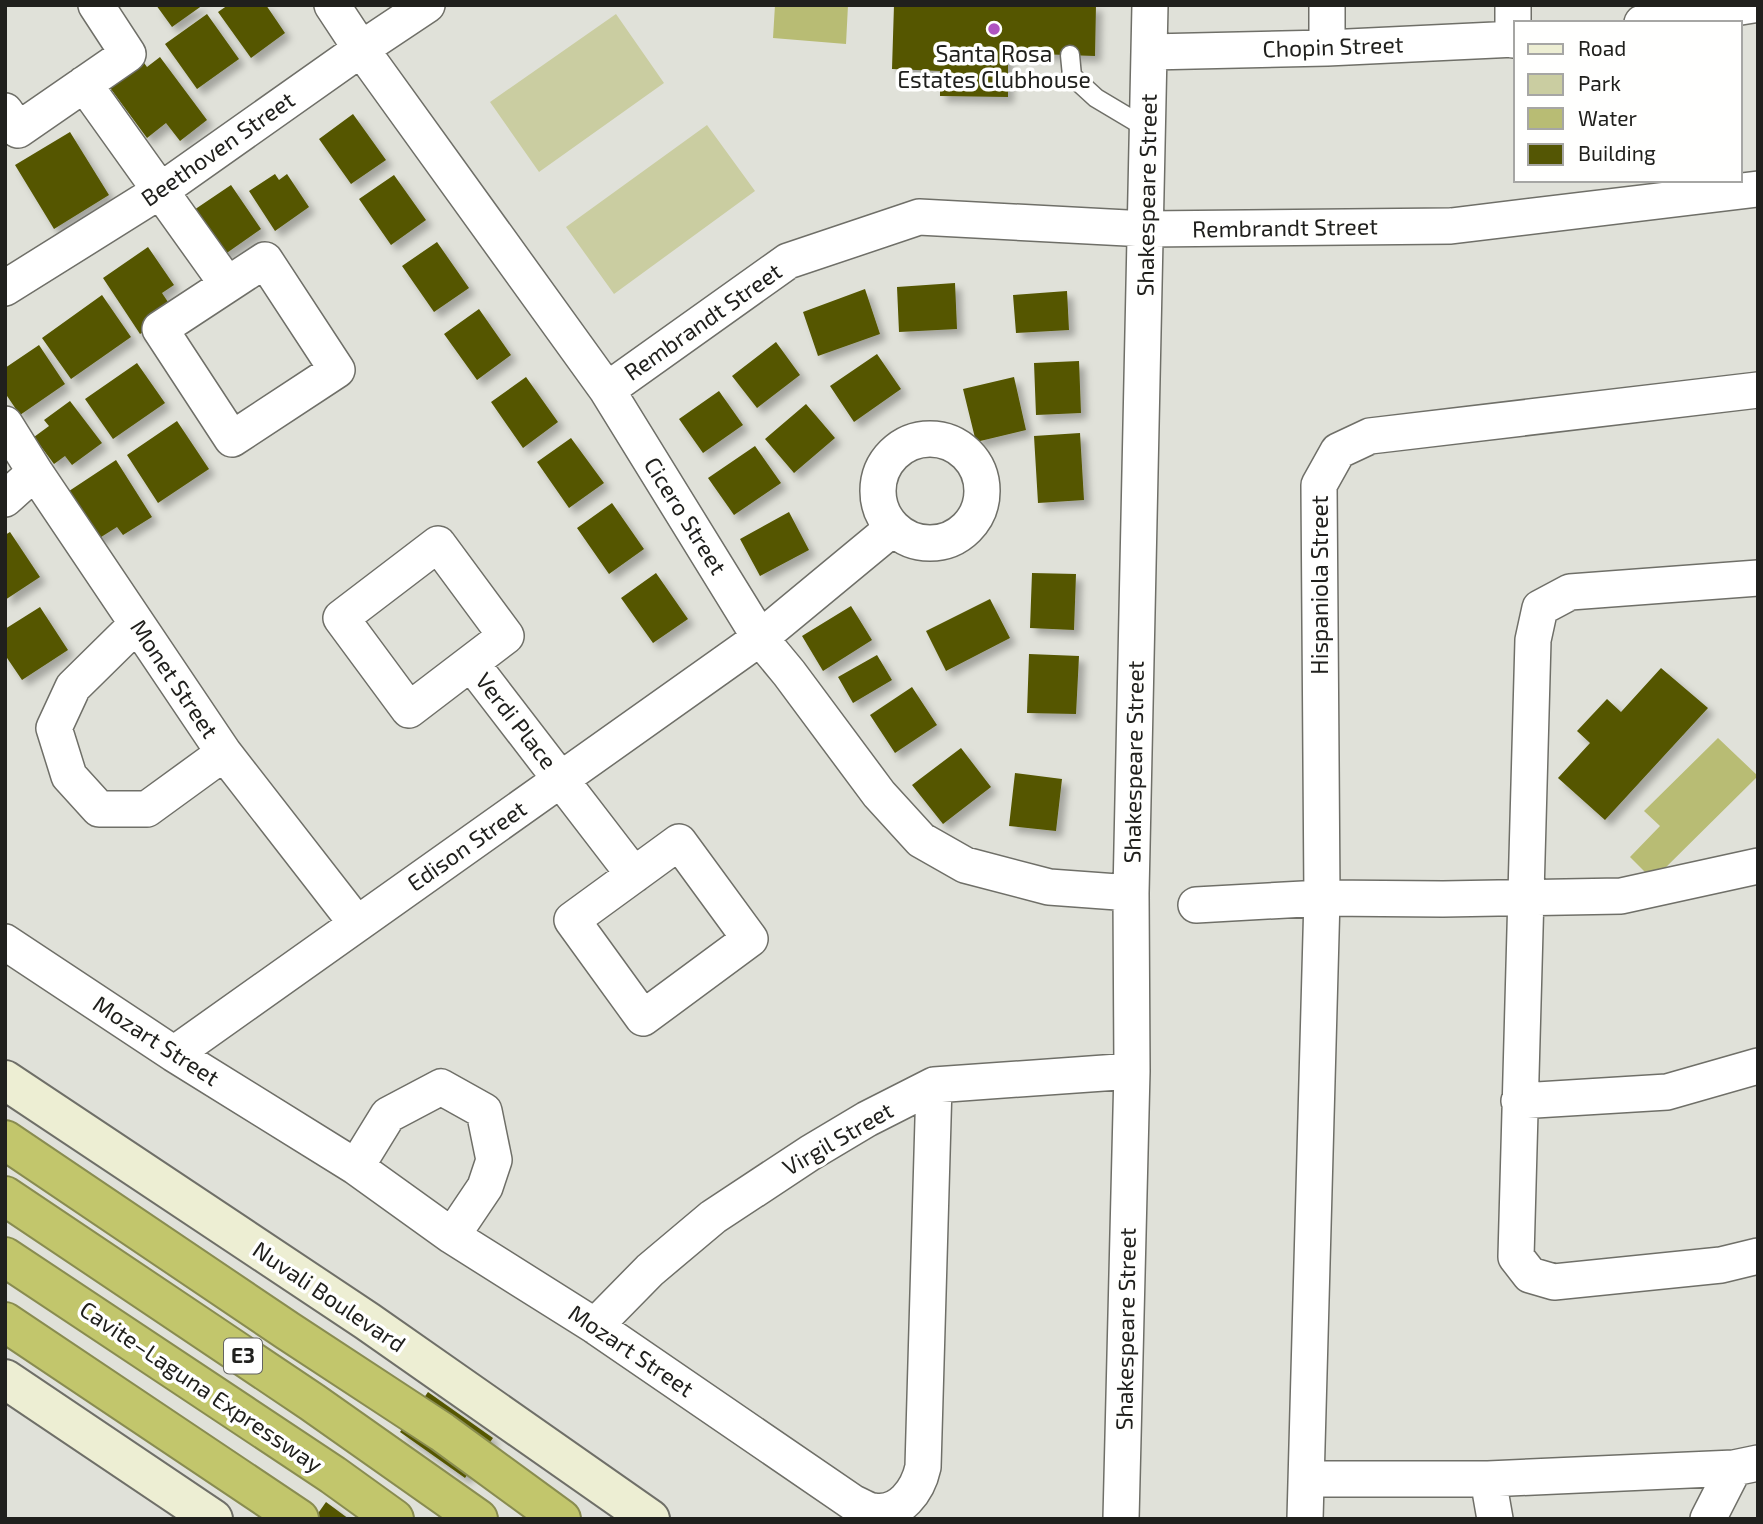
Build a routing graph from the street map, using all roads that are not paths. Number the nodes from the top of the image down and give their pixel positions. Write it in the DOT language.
graph roads {
  1 [pos="96,5"];
  2 [pos="332,5"];
  3 [pos="427,5"];
  4 [pos="1150,5"];
  5 [pos="1327,5"];
  6 [pos="1753,5"];
  7 [pos="1685,11"];
  8 [pos="1649,21"];
  9 [pos="1514,39"];
  10 [pos="1326,48"];
  11 [pos="361,49"];
  12 [pos="1150,52"];
  13 [pos="1070,55"];
  14 [pos="84,84"];
  15 [pos="5,111"];
  16 [pos="1148,129"];
  17 [pos="1758,189"];
  18 [pos="160,191"];
  19 [pos="1146,229"];
  20 [pos="227,284"];
  21 [pos="5,288"];
  22 [pos="607,390"];
  23 [pos="1758,390"];
  24 [pos="5,424"];
  25 [pos="35,472"];
  26 [pos="5,499"];
  27 [pos="893,528"];
  28 [pos="1758,578"];
  29 [pos="137,624"];
  30 [pos="760,638"];
  31 [pos="471,663"];
  32 [pos="224,753"];
  33 [pos="560,779"];
  34 [pos="1758,866"];
  35 [pos="634,875"];
  36 [pos="1132,893"];
  37 [pos="1322,898"];
  38 [pos="1527,898"];
  39 [pos="1196,905"];
  40 [pos="357,924"];
  41 [pos="5,942"];
  42 [pos="174,1054"];
  43 [pos="1758,1066"];
  44 [pos="1132,1071"];
  45 [pos="5,1080"];
  46 [pos="934,1085"];
  47 [pos="1519,1101"];
  48 [pos="5,1140"];
  49 [pos="356,1167"];
  50 [pos="5,1196"];
  51 [pos="452,1236"];
  52 [pos="1758,1256"];
  53 [pos="5,1257"];
  54 [pos="5,1322"];
  55 [pos="595,1326"];
  56 [pos="5,1379"];
  57 [pos="1746,1465"];
  58 [pos="1307,1479"];
  59 [pos="1488,1479"];
  60 [pos="213,1519"];
  61 [pos="299,1519"];
  62 [pos="394,1519"];
  63 [pos="478,1519"];
  64 [pos="561,1519"];
  65 [pos="650,1519"];
  66 [pos="1121,1519"];
  67 [pos="1305,1519"];
  68 [pos="1495,1519"];
  69 [pos="1708,1519"];
  1 -- 14 [label="street"];
  2 -- 11 [label="street, Cicero Street"];
  3 -- 11 [label="street, Beethoven Street"];
  4 -- 12 [label="street, Shakespeare Street"];
  5 -- 10 [label="street"];
  6 -- 7 [label="street"];
  7 -- 8 [label="street"];
  9 -- 10 [label="street, Chopin Street"];
  10 -- 12 [label="street, Chopin Street"];
  11 -- 18 [label="street, Beethoven Street"];
  11 -- 22 [label="street, Cicero Street"];
  12 -- 16 [label="street, Shakespeare Street"];
  13 -- 16 [label="lane"];
  14 -- 15 [label="street"];
  14 -- 18 [label="street"];
  16 -- 19 [label="street, Shakespeare Street"];
  17 -- 19 [label="street, Rembrandt Street"];
  18 -- 20 [label="street"];
  18 -- 21 [label="street, Beethoven Street"];
  19 -- 22 [label="street, Rembrandt Street"];
  19 -- 36 [label="street, Shakespeare Street"];
  20 -- 20 [label="street"];
  22 -- 30 [label="street, Cicero Street"];
  23 -- 37 [label="street, Hispaniola Street"];
  24 -- 25 [label="street, Monet Street"];
  25 -- 26 [label="street"];
  25 -- 29 [label="street, Monet Street"];
  27 -- 30 [label="street, Edison Street"];
  28 -- 38 [label="street"];
  29 -- 32 [label="street, Monet Street"];
  29 -- 32 [label="street"];
  30 -- 33 [label="street, Edison Street"];
  30 -- 36 [label="street, Cicero Street"];
  31 -- 31 [label="street, Verdi Place"];
  31 -- 33 [label="street, Verdi Place"];
  32 -- 40 [label="street, Monet Street"];
  33 -- 35 [label="street, Verdi Place"];
  33 -- 40 [label="street, Edison Street"];
  34 -- 38 [label="street"];
  35 -- 35 [label="street"];
  36 -- 44 [label="street, Shakespeare Street"];
  37 -- 38 [label="street"];
  37 -- 39 [label="street"];
  37 -- 58 [label="street, Hispaniola Street"];
  38 -- 47 [label="street"];
  40 -- 42 [label="street, Edison Street"];
  41 -- 42 [label="street, Mozart Street"];
  42 -- 49 [label="street, Mozart Street"];
  43 -- 47 [label="street"];
  44 -- 46 [label="street, Virgil Street"];
  44 -- 66 [label="street, Shakespeare Street"];
  45 -- 65 [label="main road, Nuvali Boulevard"];
  46 -- 55 [label="street, Virgil Street"];
  46 -- 55 [label="street, Mozart Street"];
  47 -- 52 [label="street"];
  48 -- 64 [label="highway"];
  49 -- 51 [label="street, Mozart Street"];
  49 -- 51 [label="street"];
  50 -- 63 [label="highway, E3"];
  51 -- 55 [label="street, Mozart Street"];
  53 -- 62 [label="highway, Cavite–Laguna Expressway / E3"];
  54 -- 61 [label="highway"];
  56 -- 60 [label="main road"];
  57 -- 59 [label="street"];
  57 -- 69 [label="street"];
  58 -- 59 [label="street"];
  58 -- 67 [label="street, Hispaniola Street"];
  59 -- 68 [label="street"];
}
